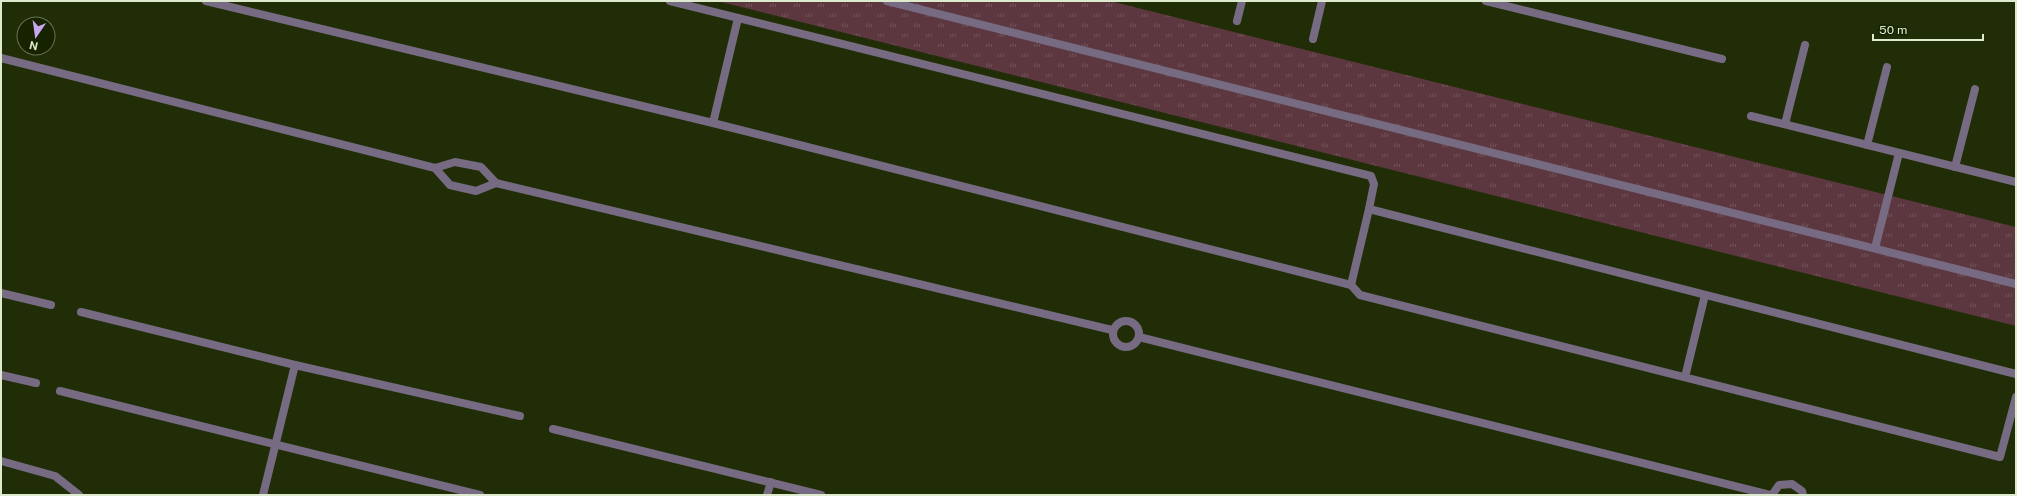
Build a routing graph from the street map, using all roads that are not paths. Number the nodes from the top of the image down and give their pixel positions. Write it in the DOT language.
graph roads {
  1 [pos="206,1"];
  2 [pos="670,1"];
  3 [pos="887,1"];
  4 [pos="1242,1"];
  5 [pos="1322,1"];
  6 [pos="1486,1"];
  7 [pos="738,18"];
  8 [pos="1237,21"];
  9 [pos="1313,39"];
  10 [pos="1805,45"];
  11 [pos="1,58"];
  12 [pos="1722,59"];
  13 [pos="1887,67"];
  14 [pos="1975,89"];
  15 [pos="1751,116"];
  16 [pos="713,123"];
  17 [pos="1785,124"];
  18 [pos="1867,145"];
  19 [pos="1899,153"];
  20 [pos="1955,167"];
  21 [pos="435,168"];
  22 [pos="2016,182"];
  23 [pos="496,183"];
  24 [pos="1369,209"];
  25 [pos="1875,248"];
  26 [pos="2016,284"];
  27 [pos="1351,285"];
  28 [pos="1,293"];
  29 [pos="1706,295"];
  30 [pos="51,305"];
  31 [pos="81,312"];
  32 [pos="1112,330"];
  33 [pos="1139,337"];
  34 [pos="295,365"];
  35 [pos="2016,374"];
  36 [pos="1,375"];
  37 [pos="1685,377"];
  38 [pos="36,383"];
  39 [pos="60,391"];
  40 [pos="2016,396"];
  41 [pos="520,416"];
  42 [pos="553,429"];
  43 [pos="276,444"];
  44 [pos="1,461"];
  45 [pos="771,482"];
  46 [pos="79,495"];
  47 [pos="263,495"];
  48 [pos="480,495"];
  49 [pos="767,495"];
  50 [pos="821,495"];
  51 [pos="1771,495"];
  52 [pos="1803,495"];
  1 -- 16 [label="street"];
  2 -- 7 [label="street"];
  3 -- 25 [label="street"];
  4 -- 8 [label="street"];
  5 -- 9 [label="street"];
  6 -- 12 [label="street"];
  7 -- 16 [label="street"];
  7 -- 24 [label="street"];
  10 -- 17 [label="street"];
  11 -- 21 [label="street"];
  13 -- 18 [label="street"];
  14 -- 20 [label="street"];
  15 -- 17 [label="street"];
  16 -- 27 [label="street"];
  17 -- 18 [label="street"];
  18 -- 19 [label="street"];
  19 -- 20 [label="street"];
  19 -- 25 [label="street"];
  20 -- 22 [label="street"];
  21 -- 23 [label="street"];
  21 -- 23 [label="street"];
  23 -- 32 [label="street"];
  24 -- 27 [label="street"];
  24 -- 29 [label="street"];
  25 -- 26 [label="street"];
  27 -- 37 [label="street"];
  28 -- 30 [label="street"];
  29 -- 35 [label="street"];
  29 -- 37 [label="street"];
  31 -- 34 [label="street"];
  32 -- 33 [label="street"];
  32 -- 33 [label="street"];
  33 -- 51 [label="street"];
  34 -- 41 [label="street"];
  34 -- 43 [label="street"];
  36 -- 38 [label="street"];
  37 -- 40 [label="street"];
  39 -- 43 [label="street"];
  42 -- 45 [label="street"];
  43 -- 47 [label="street"];
  43 -- 48 [label="street"];
  44 -- 46 [label="street"];
  45 -- 49 [label="street"];
  45 -- 50 [label="street"];
  51 -- 52 [label="street"];
}
